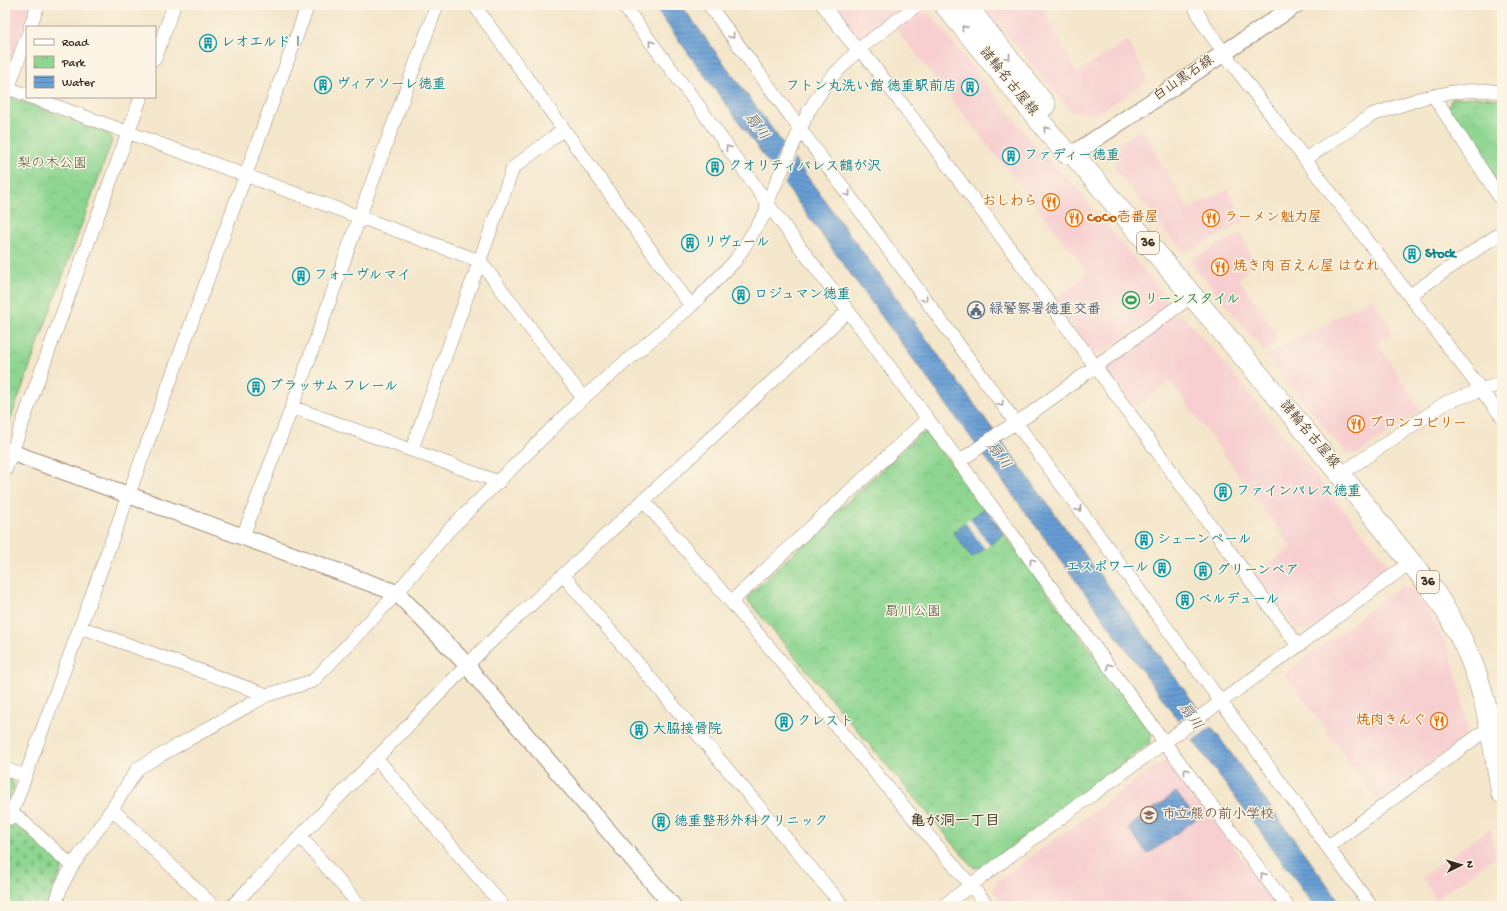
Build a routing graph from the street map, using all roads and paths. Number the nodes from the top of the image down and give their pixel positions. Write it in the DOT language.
graph roads {
  1 [pos="38,5"];
  2 [pos="174,5"];
  3 [pos="308,5"];
  4 [pos="438,5"];
  5 [pos="474,5"];
  6 [pos="623,5"];
  7 [pos="709,5"];
  8 [pos="824,5"];
  9 [pos="917,5"];
  10 [pos="945,5"];
  11 [pos="966,5"];
  12 [pos="1194,5"];
  13 [pos="1296,5"];
  14 [pos="30,26"];
  15 [pos="26,38"];
  16 [pos="859,49"];
  17 [pos="1224,53"];
  18 [pos="156,56"];
  19 [pos="6,88"];
  20 [pos="1502,92"];
  21 [pos="26,95"];
  22 [pos="1433,95"];
  23 [pos="34,98"];
  24 [pos="142,98"];
  25 [pos="800,129"];
  26 [pos="564,130"];
  27 [pos="129,132"];
  28 [pos="1073,154"];
  29 [pos="1305,159"];
  30 [pos="245,175"];
  31 [pos="1502,201"];
  32 [pos="766,202"];
  33 [pos="360,217"];
  34 [pos="1502,232"];
  35 [pos="480,261"];
  36 [pos="1410,295"];
  37 [pos="1192,296"];
  38 [pos="691,306"];
  39 [pos="848,311"];
  40 [pos="1096,366"];
  41 [pos="1502,383"];
  42 [pos="1481,390"];
  43 [pos="583,398"];
  44 [pos="292,407"];
  45 [pos="1502,417"];
  46 [pos="927,420"];
  47 [pos="1016,424"];
  48 [pos="412,449"];
  49 [pos="8,451"];
  50 [pos="959,462"];
  51 [pos="5,471"];
  52 [pos="1341,474"];
  53 [pos="500,482"];
  54 [pos="129,495"];
  55 [pos="644,501"];
  56 [pos="243,536"];
  57 [pos="1412,561"];
  58 [pos="563,575"];
  59 [pos="397,593"];
  60 [pos="731,602"];
  61 [pos="80,627"];
  62 [pos="1298,646"];
  63 [pos="468,665"];
  64 [pos="268,695"];
  65 [pos="1222,703"];
  66 [pos="1494,736"];
  67 [pos="1165,743"];
  68 [pos="376,758"];
  69 [pos="5,769"];
  70 [pos="25,776"];
  71 [pos="1501,784"];
  72 [pos="112,809"];
  73 [pos="7,818"];
  74 [pos="300,836"];
  75 [pos="1329,846"];
  76 [pos="72,866"];
  77 [pos="970,884"];
  78 [pos="55,906"];
  79 [pos="213,906"];
  80 [pos="232,906"];
  81 [pos="360,906"];
  82 [pos="503,906"];
  83 [pos="673,906"];
  84 [pos="843,906"];
  85 [pos="943,906"];
  86 [pos="988,906"];
  87 [pos="1287,906"];
  88 [pos="1371,906"];
  1 -- 14 [label="street"];
  2 -- 18 [label="street"];
  3 -- 30 [label="street"];
  4 -- 33 [label="street"];
  5 -- 26 [label="street"];
  32 -- 6 [label="street, one-way"];
  7 -- 25 [label="street, one-way"];
  8 -- 16 [label="street"];
  9 -- 16 [label="street"];
  28 -- 10 [label="main road, 諸輪名古屋線 / 36, one-way"];
  11 -- 28 [label="main road, 諸輪名古屋線, one-way"];
  12 -- 17 [label="street"];
  13 -- 17 [label="street, 白山黒石線"];
  15 -- 19 [label="street"];
  16 -- 25 [label="street"];
  16 -- 40 [label="street"];
  17 -- 28 [label="street, 白山黒石線"];
  17 -- 29 [label="street"];
  19 -- 21 [label="street"];
  20 -- 22 [label="street"];
  22 -- 29 [label="street"];
  22 -- 31 [label="street"];
  23 -- 27 [label="street"];
  24 -- 27 [label="street"];
  25 -- 32 [label="street"];
  25 -- 47 [label="street, one-way"];
  26 -- 35 [label="street"];
  26 -- 38 [label="street"];
  27 -- 30 [label="street"];
  27 -- 49 [label="street"];
  28 -- 37 [label="main road, 諸輪名古屋線 / 36"];
  29 -- 36 [label="street"];
  30 -- 33 [label="street"];
  30 -- 54 [label="street"];
  32 -- 38 [label="street"];
  32 -- 39 [label="street"];
  33 -- 35 [label="street"];
  33 -- 44 [label="street"];
  34 -- 36 [label="street"];
  35 -- 43 [label="street"];
  35 -- 48 [label="street"];
  36 -- 42 [label="street"];
  37 -- 40 [label="street"];
  37 -- 52 [label="main road, 諸輪名古屋線 / 36"];
  38 -- 43 [label="street"];
  39 -- 46 [label="street"];
  39 -- 55 [label="street"];
  40 -- 47 [label="street"];
  40 -- 62 [label="street"];
  41 -- 42 [label="street"];
  42 -- 45 [label="street"];
  42 -- 52 [label="street"];
  43 -- 53 [label="street"];
  44 -- 48 [label="street"];
  44 -- 56 [label="street"];
  46 -- 50 [label="street"];
  46 -- 60 [label="street"];
  47 -- 50 [label="street"];
  47 -- 65 [label="street, one-way"];
  48 -- 53 [label="street"];
  49 -- 51 [label="street"];
  49 -- 54 [label="street"];
  67 -- 50 [label="street, one-way"];
  52 -- 57 [label="main road, 諸輪名古屋線 / 36"];
  53 -- 59 [label="street"];
  54 -- 56 [label="street"];
  54 -- 61 [label="street"];
  55 -- 58 [label="street"];
  55 -- 60 [label="street"];
  56 -- 59 [label="street"];
  57 -- 62 [label="street"];
  57 -- 66 [label="main road, 諸輪名古屋線 / 36"];
  58 -- 63 [label="street"];
  58 -- 84 [label="street"];
  59 -- 63 [label="street"];
  59 -- 64 [label="street"];
  60 -- 77 [label="street"];
  61 -- 64 [label="street"];
  61 -- 70 [label="street"];
  62 -- 65 [label="street"];
  63 -- 68 [label="street"];
  63 -- 83 [label="street"];
  64 -- 72 [label="street"];
  65 -- 67 [label="street"];
  65 -- 75 [label="street"];
  66 -- 71 [label="main road, 諸輪名古屋線 / 36"];
  66 -- 75 [label="street"];
  67 -- 77 [label="street"];
  87 -- 67 [label="street, one-way"];
  68 -- 74 [label="street"];
  68 -- 82 [label="street"];
  69 -- 70 [label="street"];
  70 -- 73 [label="street"];
  72 -- 76 [label="street"];
  72 -- 79 [label="street"];
  73 -- 76 [label="street"];
  74 -- 80 [label="street"];
  74 -- 81 [label="street"];
  75 -- 88 [label="street"];
  76 -- 78 [label="street"];
  77 -- 85 [label="street"];
  77 -- 86 [label="street"];
}
